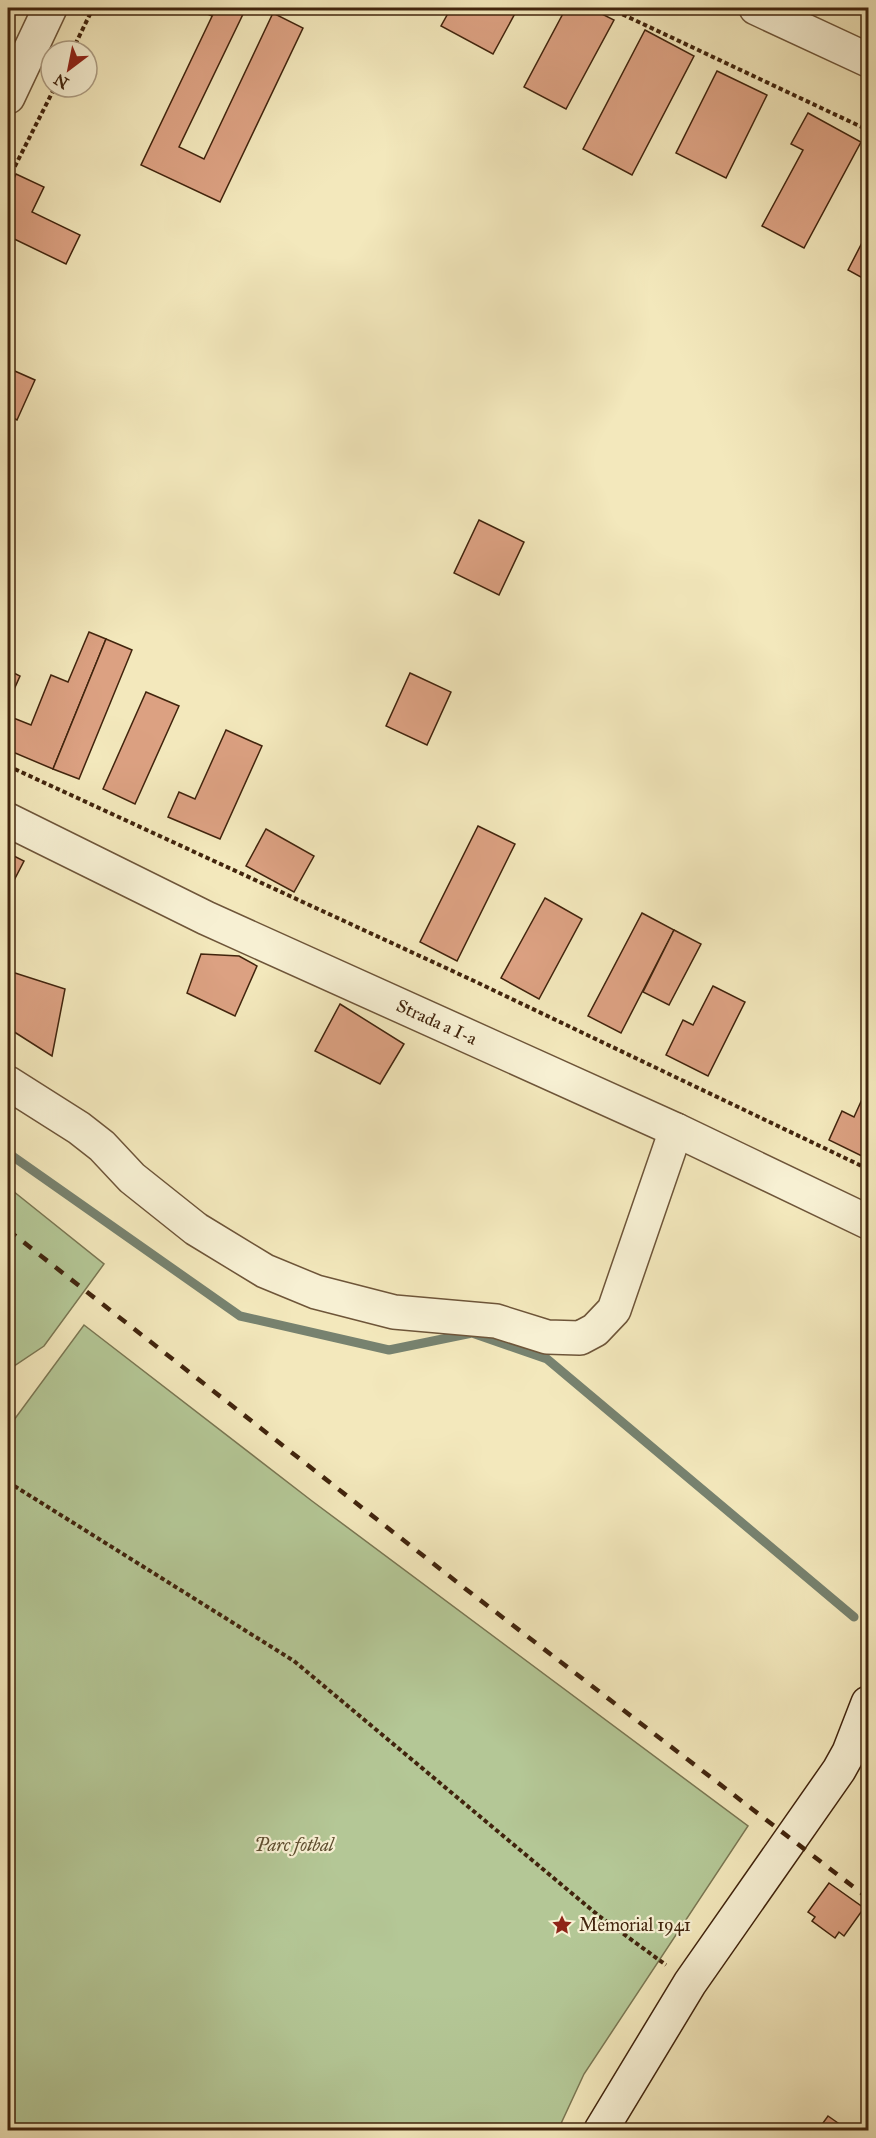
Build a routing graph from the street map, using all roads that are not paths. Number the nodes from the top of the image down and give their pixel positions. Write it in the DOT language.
graph roads {
  1 [pos="50,8"];
  2 [pos="756,8"];
  3 [pos="868,60"];
  4 [pos="8,97"];
  5 [pos="8,820"];
  6 [pos="8,1083"];
  7 [pos="676,1130"];
  8 [pos="868,1222"];
  9 [pos="868,1702"];
  10 [pos="601,2130"];
  1 -- 4 [label="street"];
  2 -- 3 [label="street"];
  5 -- 7 [label="street, Strada a I-a"];
  6 -- 7 [label="street"];
  7 -- 8 [label="street, Strada a I-a"];
  9 -- 10 [label="street"];
}
